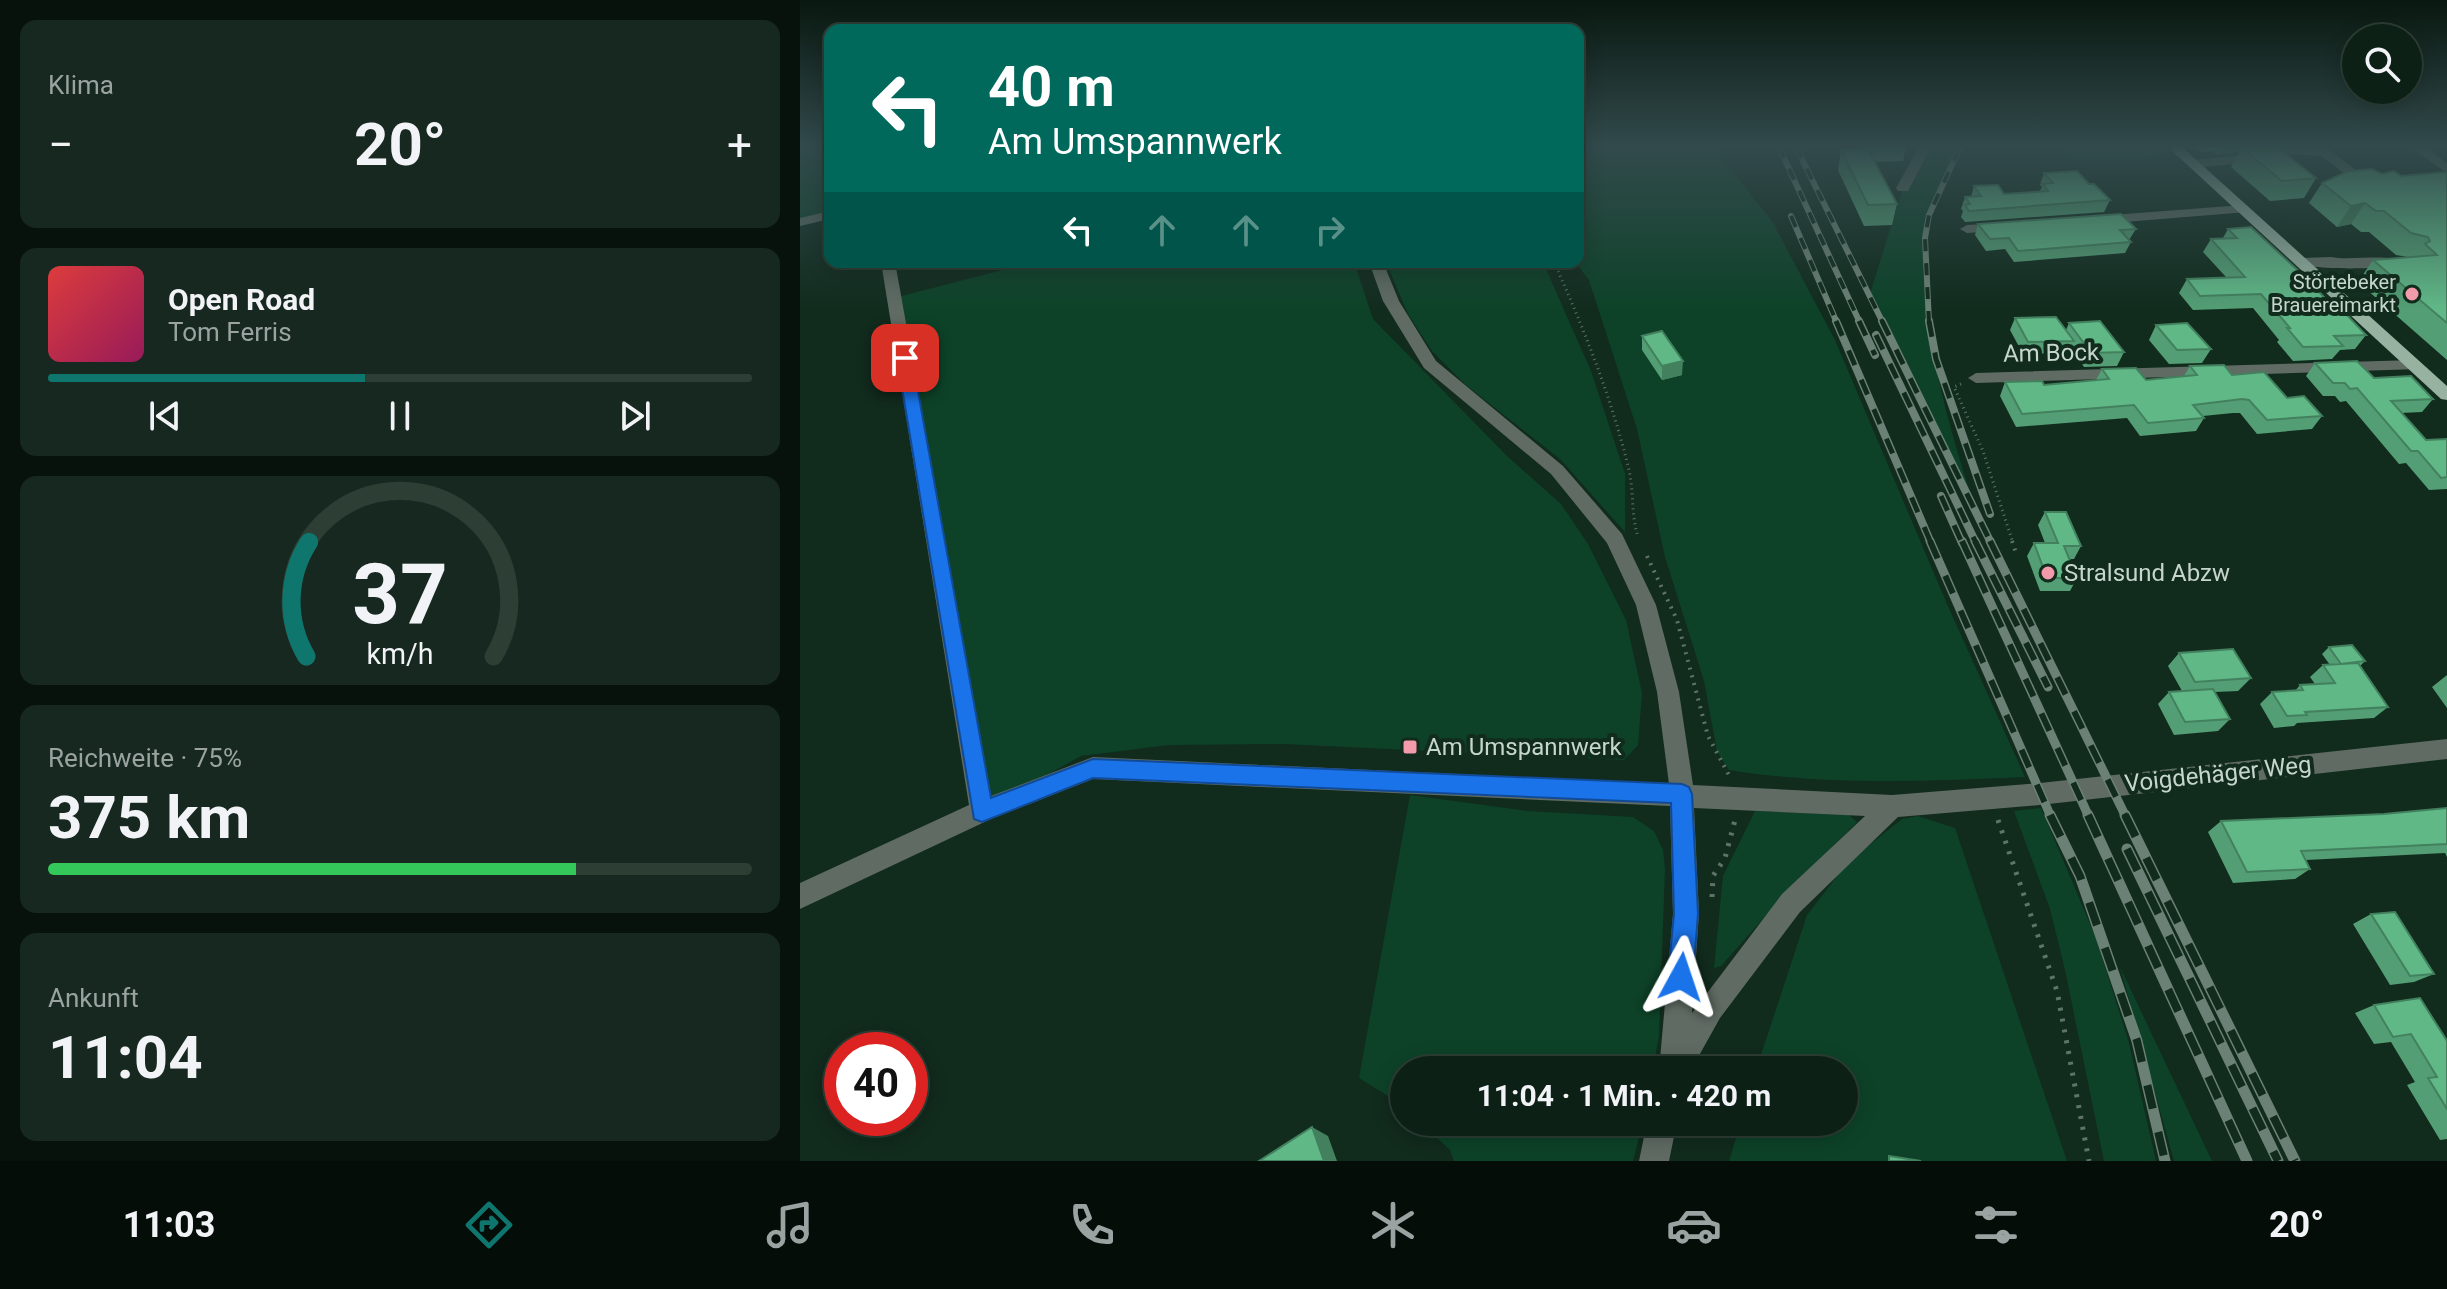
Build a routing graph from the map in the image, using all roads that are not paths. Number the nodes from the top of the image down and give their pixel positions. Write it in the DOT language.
graph roads {
  1 [pos="2234,201"];
  2 [pos="2243,209"];
  3 [pos="824,216"];
  4 [pos="2076,221"];
  5 [pos="800,222"];
  6 [pos="2014,226"];
  7 [pos="1967,229"];
  8 [pos="2404,261"];
  9 [pos="2301,262"];
  10 [pos="889,268"];
  11 [pos="1378,268"];
  12 [pos="2414,365"];
  13 [pos="1976,378"];
  14 [pos="2447,395"];
  15 [pos="2447,749"];
  16 [pos="1682,794"];
  17 [pos="1892,806"];
  18 [pos="982,811"];
  19 [pos="800,896"];
  20 [pos="1675,1056"];
  21 [pos="1682,1056"];
  22 [pos="1659,1136"];
  23 [pos="1654,1161"];
  1 -- 2 [label="main road"];
  2 -- 4 [label="street"];
  2 -- 9 [label="main road"];
  3 -- 5 [label="street"];
  6 -- 7 [label="street"];
  8 -- 9 [label="street"];
  9 -- 12 [label="main road"];
  10 -- 18 [label="street"];
  11 -- 16 [label="street"];
  12 -- 13 [label="street, Am Bock"];
  12 -- 14 [label="main road"];
  15 -- 17 [label="street, Voigdehäger Weg"];
  16 -- 17 [label="street, Voigdehäger Weg"];
  16 -- 18 [label="street"];
  16 -- 20 [label="street"];
  17 -- 21 [label="street"];
  18 -- 19 [label="street"];
  22 -- 23 [label="street"];
}
